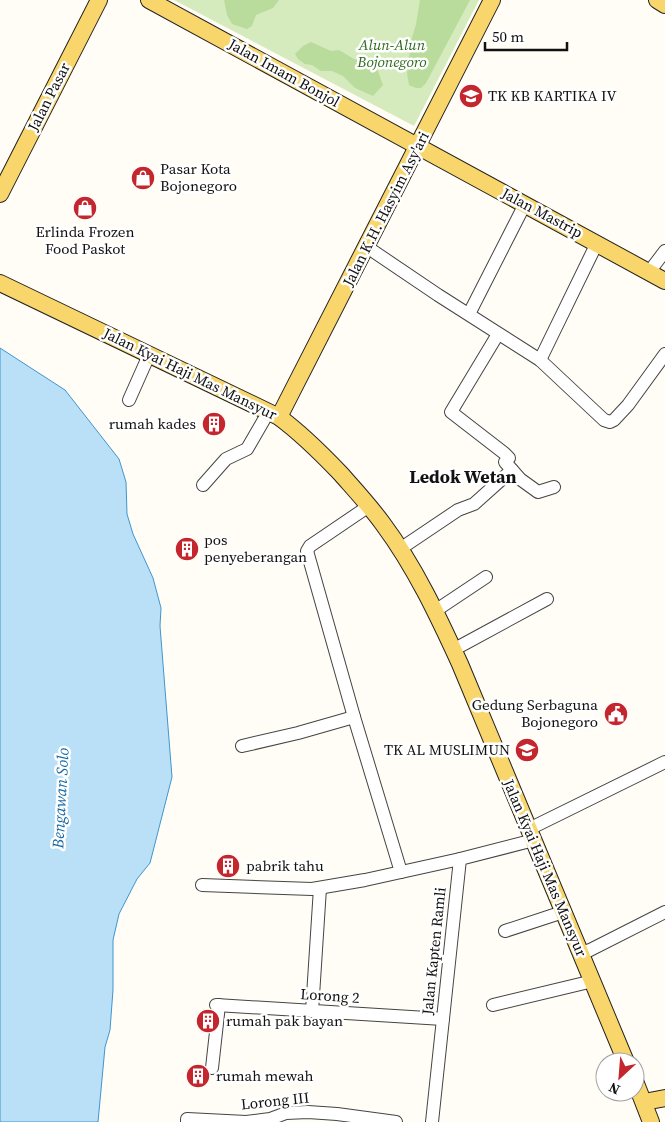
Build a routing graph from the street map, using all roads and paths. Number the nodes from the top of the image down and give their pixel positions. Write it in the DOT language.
graph roads {
  1 [pos="98,0"];
  2 [pos="149,0"];
  3 [pos="492,0"];
  4 [pos="657,0"];
  5 [pos="665,5"];
  6 [pos="418,146"];
  7 [pos="0,194"];
  8 [pos="525,204"];
  9 [pos="597,243"];
  10 [pos="367,247"];
  11 [pos="665,250"];
  12 [pos="649,272"];
  13 [pos="665,281"];
  14 [pos="0,283"];
  15 [pos="469,314"];
  16 [pos="498,334"];
  17 [pos="665,354"];
  18 [pos="149,355"];
  19 [pos="540,360"];
  20 [pos="129,400"];
  21 [pos="274,414"];
  22 [pos="512,470"];
  23 [pos="203,485"];
  24 [pos="554,487"];
  25 [pos="369,506"];
  26 [pos="400,549"];
  27 [pos="486,577"];
  28 [pos="547,599"];
  29 [pos="435,611"];
  30 [pos="453,650"];
  31 [pos="354,716"];
  32 [pos="242,746"];
  33 [pos="665,762"];
  34 [pos="531,834"];
  35 [pos="460,859"];
  36 [pos="402,872"];
  37 [pos="202,885"];
  38 [pos="320,888"];
  39 [pos="563,912"];
  40 [pos="665,912"];
  41 [pos="505,931"];
  42 [pos="581,953"];
  43 [pos="592,981"];
  44 [pos="493,1005"];
  45 [pos="312,1011"];
  46 [pos="443,1019"];
  47 [pos="622,1052"];
  48 [pos="212,1068"];
  49 [pos="665,1098"];
  50 [pos="644,1102"];
  51 [pos="645,1102"];
  52 [pos="298,1117"];
  53 [pos="187,1120"];
  54 [pos="396,1122"];
  55 [pos="432,1122"];
  56 [pos="651,1122"];
  1 -- 7 [label="main road, Jalan Pasar"];
  2 -- 6 [label="main road, Jalan Imam Bonjol"];
  3 -- 6 [label="main road, Jalan K.H. Hasyim Asy'ari"];
  4 -- 5 [label="main road"];
  6 -- 8 [label="main road, Jalan Mastrip"];
  6 -- 10 [label="main road, Jalan K.H. Hasyim Asy'ari"];
  8 -- 9 [label="main road, Jalan Mastrip"];
  8 -- 15 [label="street"];
  9 -- 12 [label="main road, Jalan Mastrip"];
  9 -- 19 [label="street"];
  10 -- 15 [label="street"];
  10 -- 21 [label="main road, Jalan K.H. Hasyim Asy'ari"];
  11 -- 12 [label="street"];
  12 -- 13 [label="main road, Jalan Mastrip"];
  14 -- 18 [label="main road, Jalan Kyai Haji Mas Mansyur"];
  15 -- 16 [label="street"];
  16 -- 19 [label="street"];
  16 -- 22 [label="street"];
  17 -- 19 [label="street"];
  18 -- 20 [label="street"];
  18 -- 21 [label="main road, Jalan Kyai Haji Mas Mansyur"];
  21 -- 23 [label="street"];
  21 -- 25 [label="main road, Jalan Kyai Haji Mas Mansyur"];
  22 -- 24 [label="street"];
  22 -- 26 [label="street"];
  25 -- 26 [label="main road, Jalan Kyai Haji Mas Mansyur"];
  25 -- 31 [label="street"];
  26 -- 29 [label="main road, Jalan Kyai Haji Mas Mansyur"];
  27 -- 29 [label="street"];
  28 -- 30 [label="street"];
  29 -- 30 [label="main road, Jalan Kyai Haji Mas Mansyur"];
  30 -- 34 [label="main road, Jalan Kyai Haji Mas Mansyur"];
  31 -- 32 [label="street"];
  31 -- 36 [label="street"];
  33 -- 34 [label="street"];
  34 -- 35 [label="street"];
  34 -- 39 [label="main road, Jalan Kyai Haji Mas Mansyur"];
  35 -- 36 [label="street"];
  35 -- 46 [label="street, Jalan Kapten Ramli"];
  36 -- 38 [label="street"];
  37 -- 38 [label="street"];
  38 -- 45 [label="street"];
  39 -- 41 [label="street"];
  39 -- 42 [label="main road, Jalan Kyai Haji Mas Mansyur"];
  40 -- 42 [label="street"];
  42 -- 43 [label="main road, Jalan Kyai Haji Mas Mansyur"];
  43 -- 44 [label="street"];
  43 -- 47 [label="main road, Jalan Kyai Haji Mas Mansyur"];
  45 -- 46 [label="street, Lorong 2"];
  45 -- 48 [label="street, Lorong 2"];
  46 -- 55 [label="street, Jalan Kapten Ramli"];
  49 -- 51 [label="main road"];
  50 -- 56 [label="main road"];
  52 -- 53 [label="street, Lorong III"];
  52 -- 54 [label="street, Lorong III"];
}
